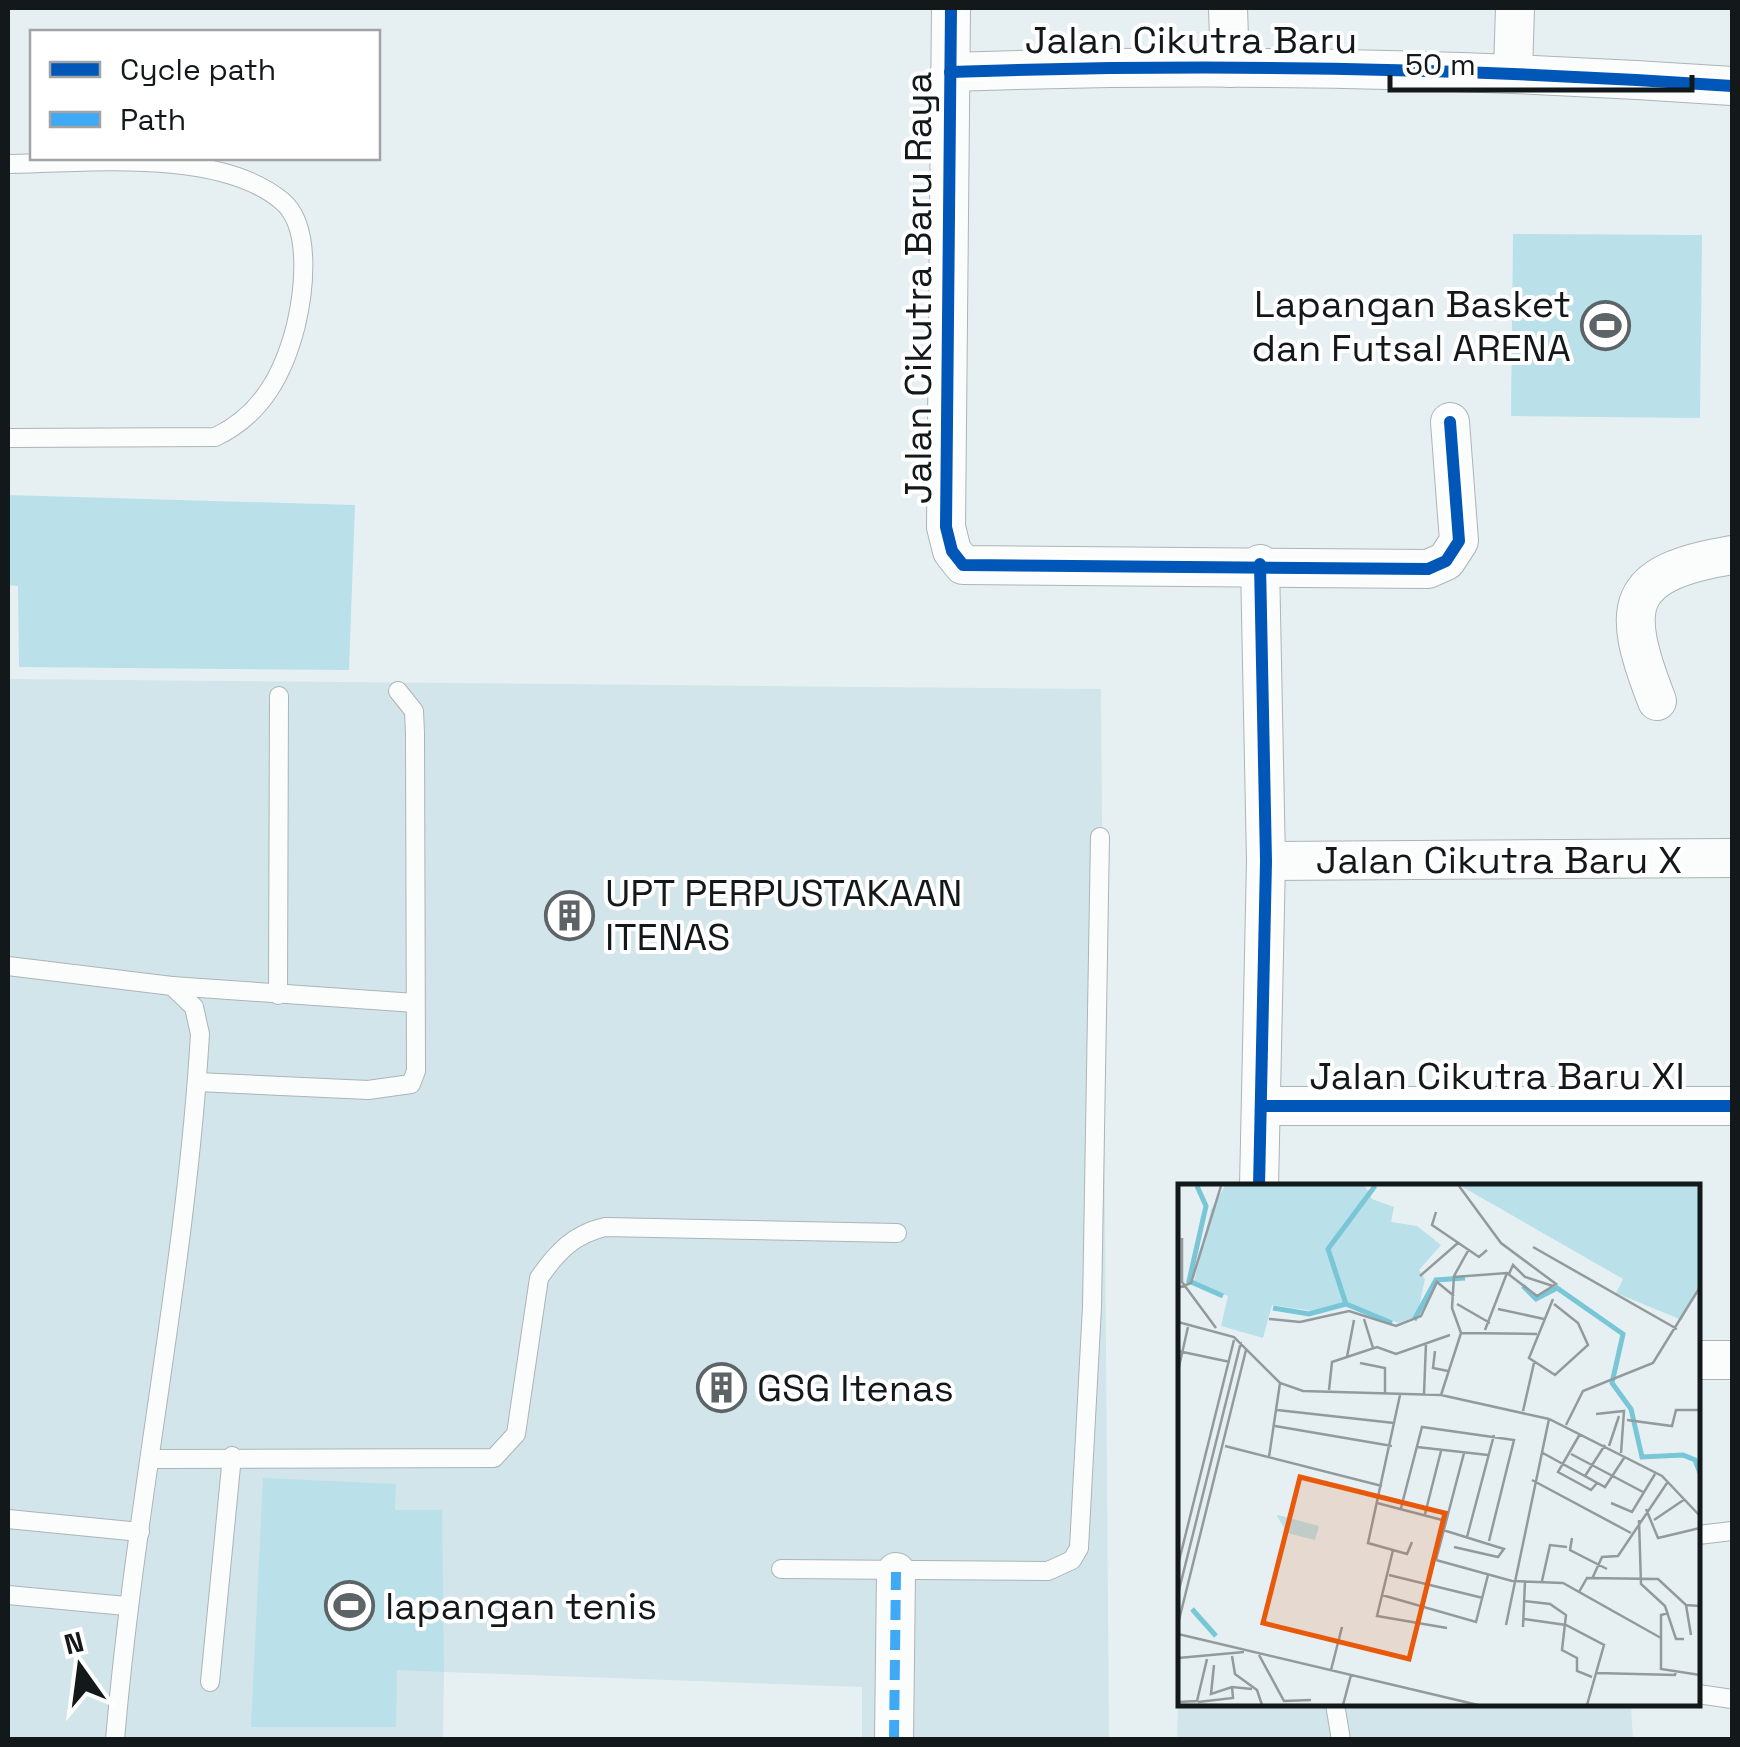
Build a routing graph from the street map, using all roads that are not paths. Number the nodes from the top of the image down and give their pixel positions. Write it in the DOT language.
graph roads {
  1 [pos="951,8"];
  2 [pos="1228,8"];
  3 [pos="1515,8"];
  4 [pos="1230,68"];
  5 [pos="1514,71"];
  6 [pos="950,72"];
  7 [pos="1732,86"];
  8 [pos="8,164"];
  9 [pos="1450,422"];
  10 [pos="8,438"];
  11 [pos="1732,554"];
  12 [pos="1260,564"];
  13 [pos="398,691"];
  14 [pos="279,696"];
  15 [pos="1657,701"];
  16 [pos="1100,837"];
  17 [pos="1732,858"];
  18 [pos="1266,861"];
  19 [pos="8,966"];
  20 [pos="172,986"];
  21 [pos="278,995"];
  22 [pos="415,1003"];
  23 [pos="197,1082"];
  24 [pos="1261,1106"];
  25 [pos="1732,1106"];
  26 [pos="1259,1184"];
  27 [pos="897,1233"];
  28 [pos="1700,1360"];
  29 [pos="1732,1360"];
  30 [pos="232,1456"];
  31 [pos="152,1458"];
  32 [pos="8,1519"];
  33 [pos="1732,1531"];
  34 [pos="140,1532"];
  35 [pos="1700,1534"];
  36 [pos="781,1569"];
  37 [pos="896,1572"];
  38 [pos="8,1596"];
  39 [pos="126,1606"];
  40 [pos="210,1682"];
  41 [pos="1700,1694"];
  42 [pos="1732,1699"];
  43 [pos="1335,1707"];
  44 [pos="115,1740"];
  45 [pos="894,1740"];
  46 [pos="1342,1740"];
  1 -- 6 [label="street, Jalan Cikutra Baru Raya"];
  2 -- 4 [label="street"];
  3 -- 5 [label="street"];
  4 -- 5 [label="street, Jalan Cikutra Baru"];
  4 -- 6 [label="street, Jalan Cikutra Baru"];
  5 -- 7 [label="street, Jalan Cikutra Baru"];
  6 -- 12 [label="street, Jalan Cikutra Baru Raya"];
  8 -- 10 [label="lane"];
  9 -- 12 [label="street"];
  11 -- 15 [label="street"];
  12 -- 18 [label="street"];
  13 -- 22 [label="lane"];
  14 -- 21 [label="lane"];
  16 -- 37 [label="lane"];
  17 -- 18 [label="street, Jalan Cikutra Baru X"];
  18 -- 24 [label="street"];
  19 -- 20 [label="lane"];
  20 -- 21 [label="lane"];
  20 -- 23 [label="lane"];
  21 -- 22 [label="lane"];
  22 -- 23 [label="lane"];
  23 -- 31 [label="lane"];
  24 -- 25 [label="street, Jalan Cikutra Baru XI"];
  24 -- 26 [label="street"];
  27 -- 30 [label="lane"];
  28 -- 29 [label="street"];
  30 -- 31 [label="lane"];
  30 -- 40 [label="lane"];
  31 -- 34 [label="lane"];
  32 -- 34 [label="lane"];
  33 -- 35 [label="lane"];
  34 -- 39 [label="lane"];
  36 -- 37 [label="lane"];
  37 -- 45 [label="street"];
  38 -- 39 [label="lane"];
  39 -- 44 [label="lane"];
  41 -- 42 [label="lane"];
  43 -- 46 [label="lane"];
}
